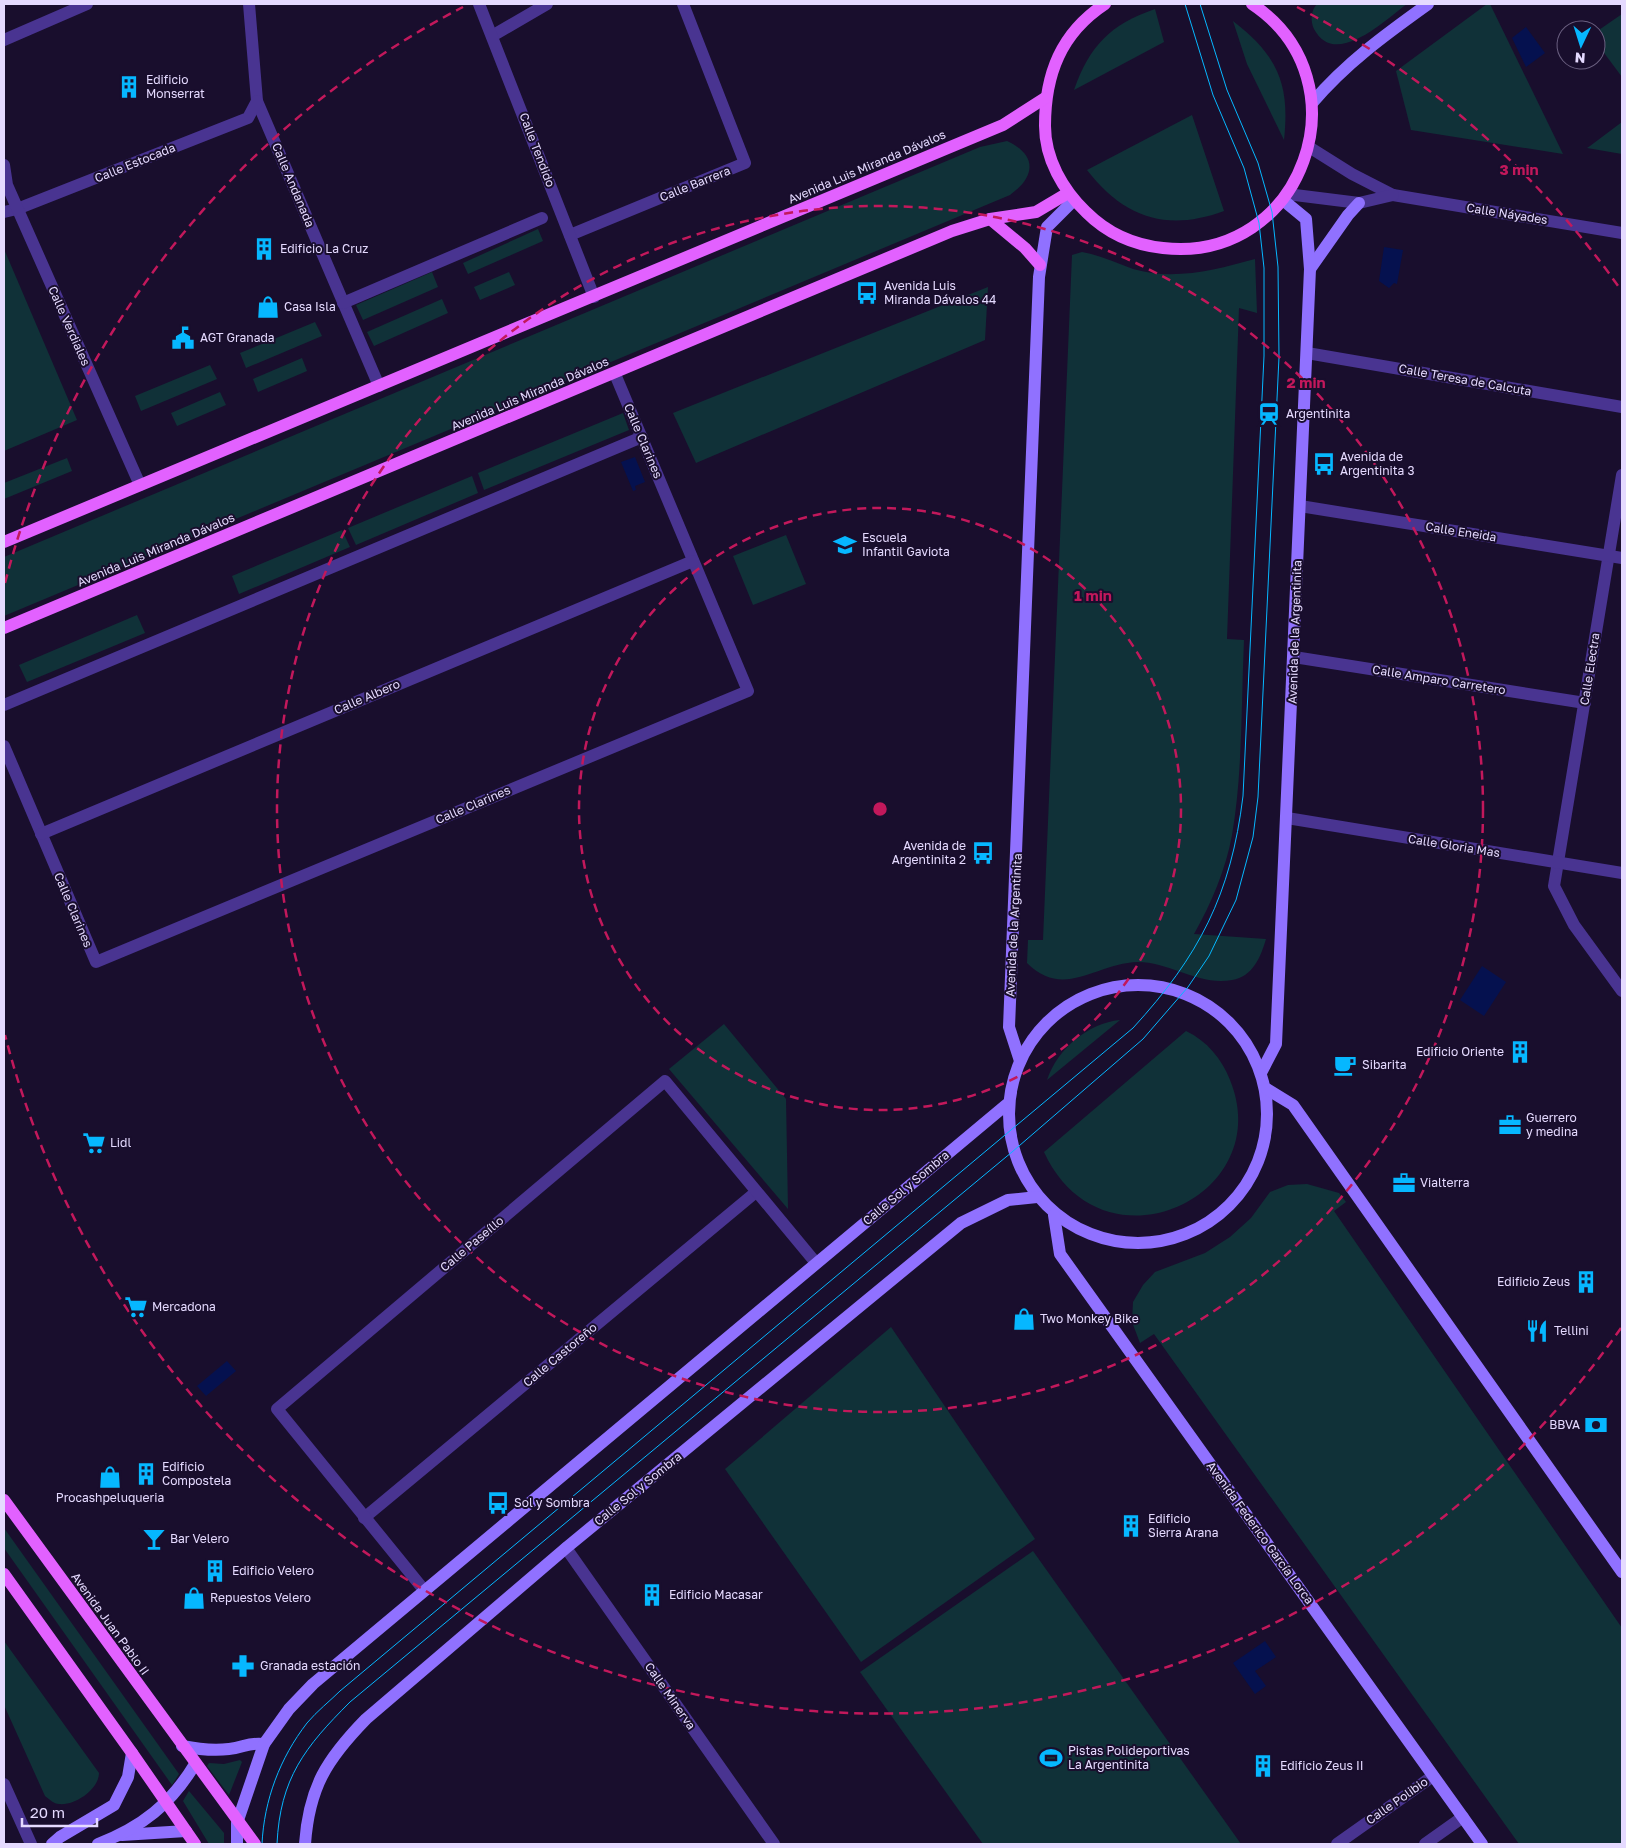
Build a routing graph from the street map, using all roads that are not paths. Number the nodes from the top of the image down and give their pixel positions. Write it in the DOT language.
graph roads {
  1 [pos="86,4"];
  2 [pos="249,4"];
  3 [pos="479,4"];
  4 [pos="547,4"];
  5 [pos="683,4"];
  6 [pos="1105,4"];
  7 [pos="1252,4"];
  8 [pos="1428,4"];
  9 [pos="492,36"];
  10 [pos="4,40"];
  11 [pos="1045,98"];
  12 [pos="257,101"];
  13 [pos="1312,102"];
  14 [pos="1309,147"];
  15 [pos="4,165"];
  16 [pos="1393,195"];
  17 [pos="1071,196"];
  18 [pos="1285,197"];
  19 [pos="1359,204"];
  20 [pos="18,209"];
  21 [pos="4,212"];
  22 [pos="542,218"];
  23 [pos="990,219"];
  24 [pos="1622,233"];
  25 [pos="570,235"];
  26 [pos="1040,265"];
  27 [pos="1310,269"];
  28 [pos="594,297"];
  29 [pos="343,303"];
  30 [pos="1307,353"];
  31 [pos="615,374"];
  32 [pos="379,386"];
  33 [pos="1622,407"];
  34 [pos="642,438"];
  35 [pos="1622,475"];
  36 [pos="140,485"];
  37 [pos="1300,506"];
  38 [pos="4,542"];
  39 [pos="1609,556"];
  40 [pos="1622,558"];
  41 [pos="693,561"];
  42 [pos="4,628"];
  43 [pos="1294,658"];
  44 [pos="1584,702"];
  45 [pos="4,705"];
  46 [pos="4,746"];
  47 [pos="1287,818"];
  48 [pos="41,834"];
  49 [pos="1558,863"];
  50 [pos="1622,873"];
  51 [pos="1622,991"];
  52 [pos="1020,1061"];
  53 [pos="1262,1072"];
  54 [pos="1267,1090"];
  55 [pos="1006,1105"];
  56 [pos="756,1192"];
  57 [pos="1036,1197"];
  58 [pos="1054,1215"];
  59 [pos="816,1263"];
  60 [pos="4,1500"];
  61 [pos="364,1518"];
  62 [pos="566,1548"];
  63 [pos="1622,1572"];
  64 [pos="4,1574"];
  65 [pos="424,1590"];
  66 [pos="264,1744"];
  67 [pos="182,1746"];
  68 [pos="132,1752"];
  69 [pos="195,1764"];
  70 [pos="1433,1776"];
  71 [pos="4,1784"];
  72 [pos="167,1803"];
  73 [pos="1463,1818"];
  74 [pos="237,1823"];
  75 [pos="186,1831"];
  76 [pos="122,1835"];
  77 [pos="30,1844"];
  78 [pos="52,1844"];
  79 [pos="98,1844"];
  80 [pos="194,1844"];
  81 [pos="237,1844"];
  82 [pos="255,1844"];
  83 [pos="305,1844"];
  84 [pos="774,1844"];
  85 [pos="1337,1844"];
  86 [pos="1425,1844"];
  87 [pos="1482,1844"];
  1 -- 10 [label="street"];
  2 -- 12 [label="street, Calle Andanada"];
  3 -- 9 [label="street, Calle Tendido"];
  4 -- 9 [label="street"];
  5 -- 25 [label="street, Calle Barrera"];
  6 -- 11 [label="main road"];
  7 -- 13 [label="main road"];
  8 -- 13 [label="main road"];
  9 -- 25 [label="street, Calle Tendido"];
  11 -- 17 [label="main road"];
  11 -- 28 [label="main road, Avenida Luis Miranda Dávalos"];
  12 -- 20 [label="street, Calle Estocada"];
  12 -- 29 [label="street, Calle Andanada"];
  13 -- 14 [label="main road"];
  14 -- 16 [label="street, Calle Náyades"];
  14 -- 18 [label="main road"];
  15 -- 20 [label="street, Calle Verdiales"];
  16 -- 19 [label="street, Calle Náyades"];
  16 -- 24 [label="street, Calle Náyades"];
  17 -- 18 [label="main road"];
  17 -- 23 [label="main road, Avenida Luis Miranda Dávalos"];
  17 -- 26 [label="main road, Avenida de la Argentinita"];
  18 -- 19 [label="street, Calle Náyades"];
  18 -- 27 [label="main road, Avenida de la Argentinita"];
  19 -- 27 [label="main road"];
  20 -- 21 [label="street, Calle Estocada"];
  20 -- 36 [label="street, Calle Verdiales"];
  22 -- 29 [label="street"];
  23 -- 26 [label="main road"];
  23 -- 31 [label="main road, Avenida Luis Miranda Dávalos"];
  25 -- 28 [label="street, Calle Tendido"];
  26 -- 52 [label="main road, Avenida de la Argentinita"];
  27 -- 30 [label="main road, Avenida de la Argentinita"];
  28 -- 32 [label="main road, Avenida Luis Miranda Dávalos"];
  29 -- 32 [label="street, Calle Andanada"];
  30 -- 33 [label="street, Calle Teresa de Calcuta"];
  30 -- 37 [label="main road, Avenida de la Argentinita"];
  31 -- 34 [label="street, Calle Clarines"];
  31 -- 42 [label="main road, Avenida Luis Miranda Dávalos"];
  32 -- 36 [label="main road, Avenida Luis Miranda Dávalos"];
  34 -- 41 [label="street, Calle Clarines"];
  34 -- 45 [label="street"];
  35 -- 39 [label="street, Calle Electra"];
  36 -- 38 [label="main road, Avenida Luis Miranda Dávalos"];
  37 -- 39 [label="street, Calle Eneida"];
  37 -- 43 [label="main road, Avenida de la Argentinita"];
  39 -- 40 [label="street, Calle Eneida"];
  39 -- 44 [label="street, Calle Electra"];
  41 -- 48 [label="street, Calle Albero"];
  41 -- 48 [label="street, Calle Clarines"];
  43 -- 44 [label="street, Calle Amparo Carretero"];
  43 -- 47 [label="main road, Avenida de la Argentinita"];
  44 -- 49 [label="street, Calle Electra"];
  46 -- 48 [label="street, Calle Clarines"];
  47 -- 49 [label="street, Calle Gloria Mas"];
  47 -- 53 [label="main road, Avenida de la Argentinita"];
  49 -- 50 [label="street, Calle Gloria Mas"];
  49 -- 51 [label="street, Calle Electra"];
  52 -- 53 [label="main road"];
  52 -- 55 [label="main road"];
  53 -- 54 [label="main road"];
  54 -- 58 [label="main road"];
  54 -- 63 [label="main road"];
  55 -- 57 [label="main road"];
  55 -- 59 [label="main road, Calle Sol y Sombra"];
  56 -- 59 [label="street, Calle Paseíllo"];
  56 -- 61 [label="street, Calle Castoreño"];
  56 -- 61 [label="street, Calle Paseíllo"];
  57 -- 58 [label="main road"];
  57 -- 62 [label="main road, Calle Sol y Sombra"];
  58 -- 70 [label="main road, Avenida Federico García Lorca"];
  59 -- 65 [label="main road, Calle Sol y Sombra"];
  60 -- 67 [label="main road, Avenida Juan Pablo II"];
  61 -- 65 [label="street, Calle Paseíllo"];
  62 -- 83 [label="main road, Calle Sol y Sombra"];
  62 -- 84 [label="street, Calle Minerva"];
  64 -- 68 [label="main road"];
  65 -- 66 [label="main road, Calle Sol y Sombra"];
  66 -- 67 [label="main road"];
  66 -- 74 [label="main road, Calle Sol y Sombra"];
  67 -- 69 [label="main road, Avenida Juan Pablo II"];
  68 -- 72 [label="main road"];
  68 -- 78 [label="main road"];
  69 -- 72 [label="main road"];
  69 -- 74 [label="main road, Avenida Juan Pablo II"];
  70 -- 73 [label="main road, Avenida Federico García Lorca"];
  70 -- 85 [label="street, Calle Polibio"];
  71 -- 77 [label="street"];
  72 -- 75 [label="main road"];
  72 -- 76 [label="main road"];
  73 -- 86 [label="street"];
  73 -- 87 [label="main road, Avenida Federico García Lorca"];
  74 -- 81 [label="main road"];
  74 -- 82 [label="main road, Avenida Juan Pablo II"];
  75 -- 76 [label="main road"];
  75 -- 80 [label="main road"];
  76 -- 79 [label="main road"];
}
